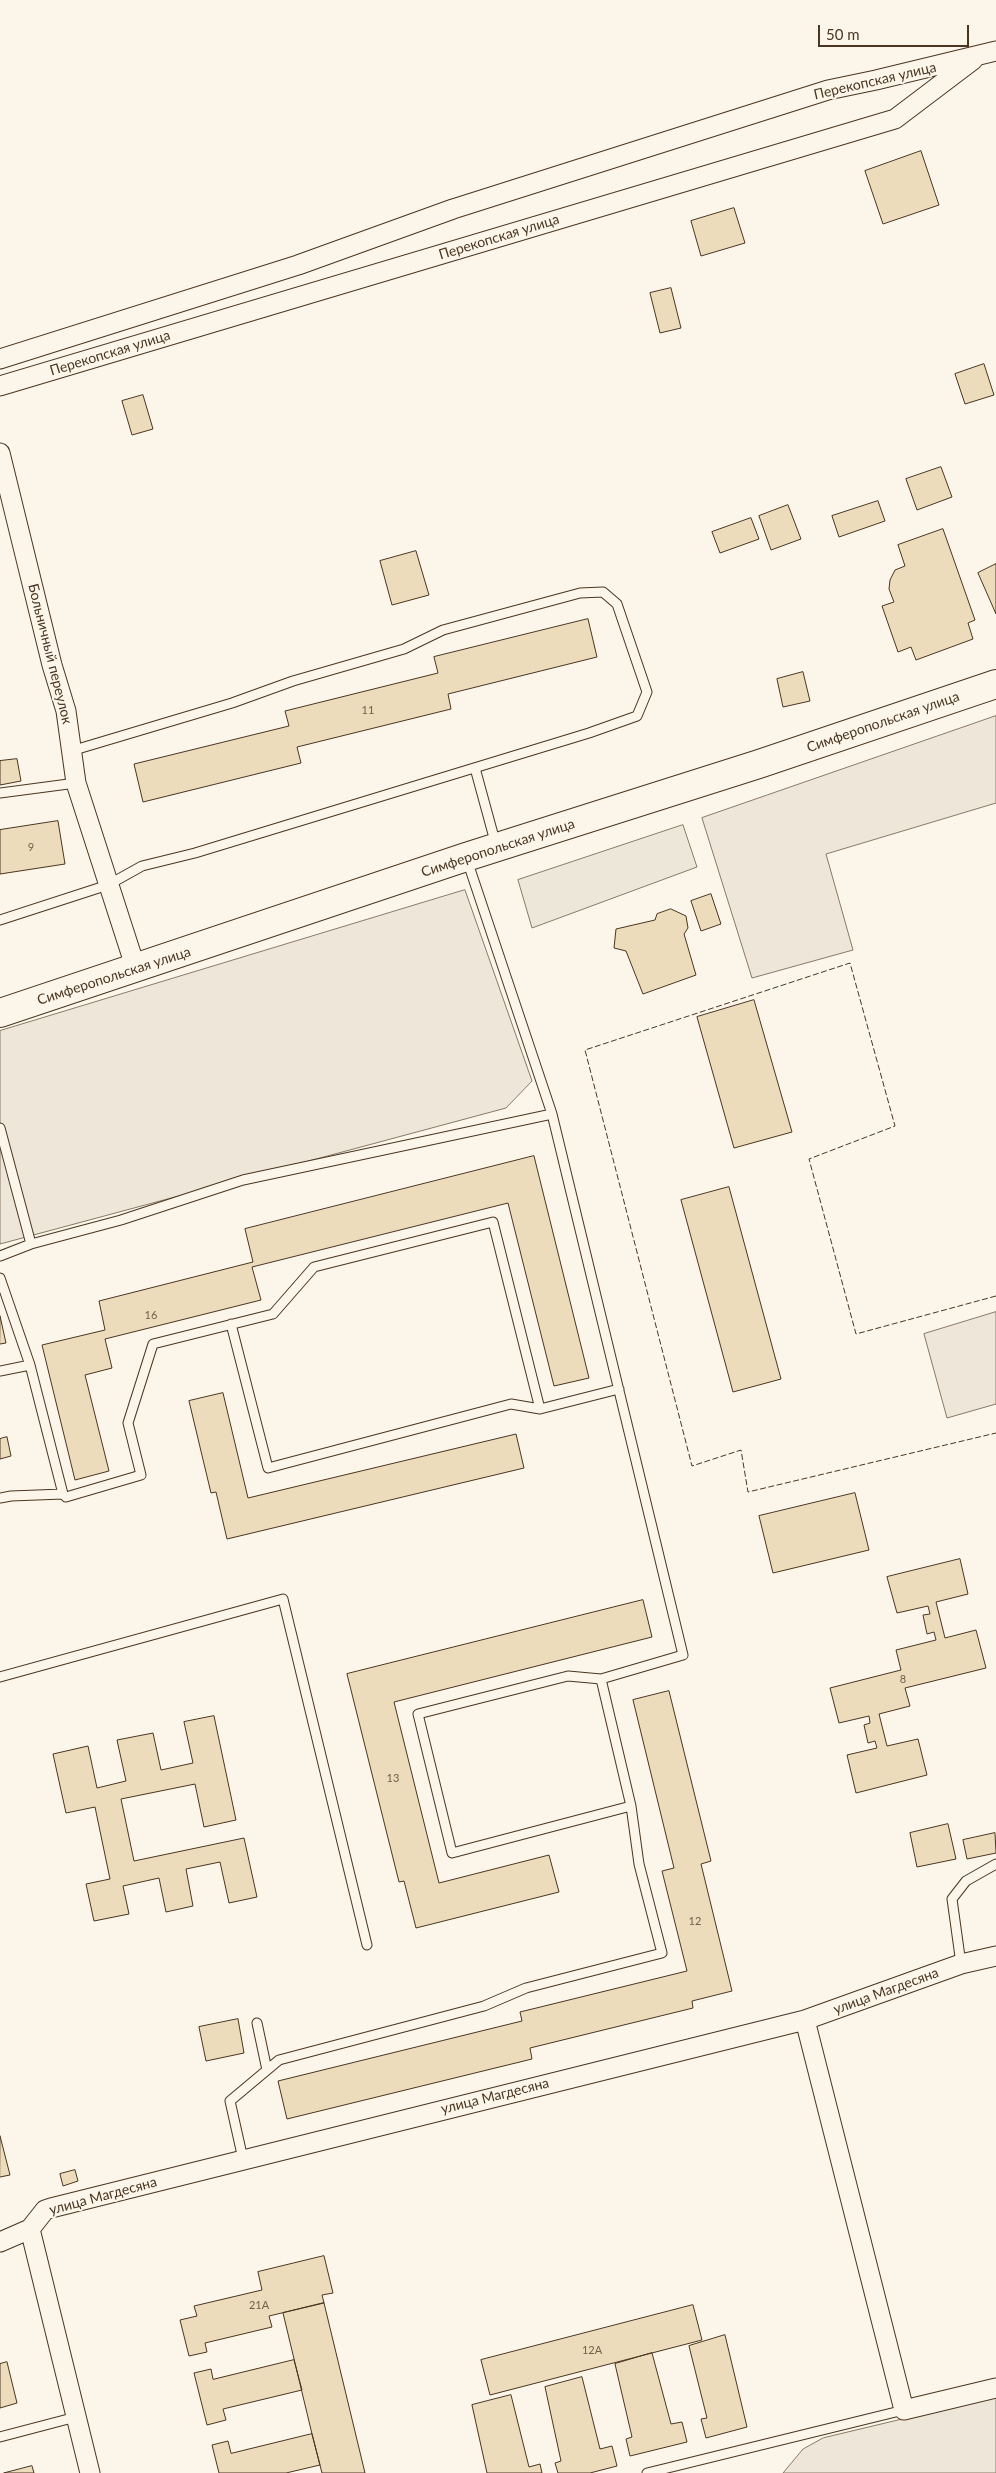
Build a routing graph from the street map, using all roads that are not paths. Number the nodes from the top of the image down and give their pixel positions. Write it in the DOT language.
graph roads {
  1 [pos="988,53"];
  2 [pos="0,359"];
  3 [pos="0,386"];
  4 [pos="0,453"];
  5 [pos="996,684"];
  6 [pos="71,751"];
  7 [pos="475,768"];
  8 [pos="76,783"];
  9 [pos="0,793"];
  10 [pos="497,847"];
  11 [pos="466,857"];
  12 [pos="108,885"];
  13 [pos="0,920"];
  14 [pos="136,969"];
  15 [pos="0,1013"];
  16 [pos="552,1114"];
  17 [pos="0,1128"];
  18 [pos="31,1244"];
  19 [pos="0,1256"];
  20 [pos="0,1278"];
  21 [pos="231,1324"];
  22 [pos="30,1365"];
  23 [pos="0,1370"];
  24 [pos="619,1389"];
  25 [pos="540,1409"];
  26 [pos="63,1494"];
  27 [pos="0,1498"];
  28 [pos="0,1677"];
  29 [pos="601,1679"];
  30 [pos="631,1806"];
  31 [pos="996,1864"];
  32 [pos="367,1945"];
  33 [pos="996,1956"];
  34 [pos="961,1964"];
  35 [pos="805,2020"];
  36 [pos="257,2023"];
  37 [pos="267,2070"];
  38 [pos="243,2159"];
  39 [pos="30,2229"];
  40 [pos="0,2242"];
  41 [pos="996,2388"];
  42 [pos="904,2410"];
  43 [pos="76,2417"];
  44 [pos="0,2437"];
  45 [pos="90,2473"];
  46 [pos="646,2473"];
  1 -- 2 [label="street, Перекопская улица"];
  1 -- 3 [label="street, Перекопская улица"];
  4 -- 6 [label="street, Больничный переулок"];
  5 -- 10 [label="highway, Симферопольская улица"];
  6 -- 7 [label="lane"];
  6 -- 8 [label="street, Больничный переулок"];
  7 -- 10 [label="lane"];
  7 -- 12 [label="lane"];
  8 -- 9 [label="lane"];
  8 -- 12 [label="street, Больничный переулок"];
  10 -- 11 [label="highway, Симферопольская улица"];
  11 -- 14 [label="highway, Симферопольская улица"];
  11 -- 16 [label="lane"];
  12 -- 13 [label="lane"];
  12 -- 14 [label="street, Больничный переулок"];
  14 -- 15 [label="highway, Симферопольская улица"];
  16 -- 18 [label="lane"];
  16 -- 24 [label="lane"];
  17 -- 18 [label="lane"];
  18 -- 19 [label="lane"];
  20 -- 22 [label="lane"];
  21 -- 25 [label="lane"];
  21 -- 25 [label="lane"];
  21 -- 26 [label="lane"];
  22 -- 23 [label="lane"];
  22 -- 26 [label="lane"];
  24 -- 25 [label="lane"];
  24 -- 29 [label="lane"];
  26 -- 27 [label="lane"];
  28 -- 32 [label="lane"];
  29 -- 30 [label="lane"];
  29 -- 30 [label="lane"];
  30 -- 37 [label="lane"];
  31 -- 34 [label="lane"];
  33 -- 34 [label="street, улица Магдесяна"];
  34 -- 35 [label="street, улица Магдесяна"];
  35 -- 38 [label="street, улица Магдесяна"];
  35 -- 42 [label="street"];
  36 -- 37 [label="lane"];
  37 -- 38 [label="lane"];
  38 -- 39 [label="street, улица Магдесяна"];
  39 -- 40 [label="street, улица Магдесяна"];
  39 -- 43 [label="street"];
  41 -- 42 [label="street"];
  42 -- 46 [label="lane"];
  43 -- 44 [label="lane"];
  43 -- 45 [label="street"];
}
